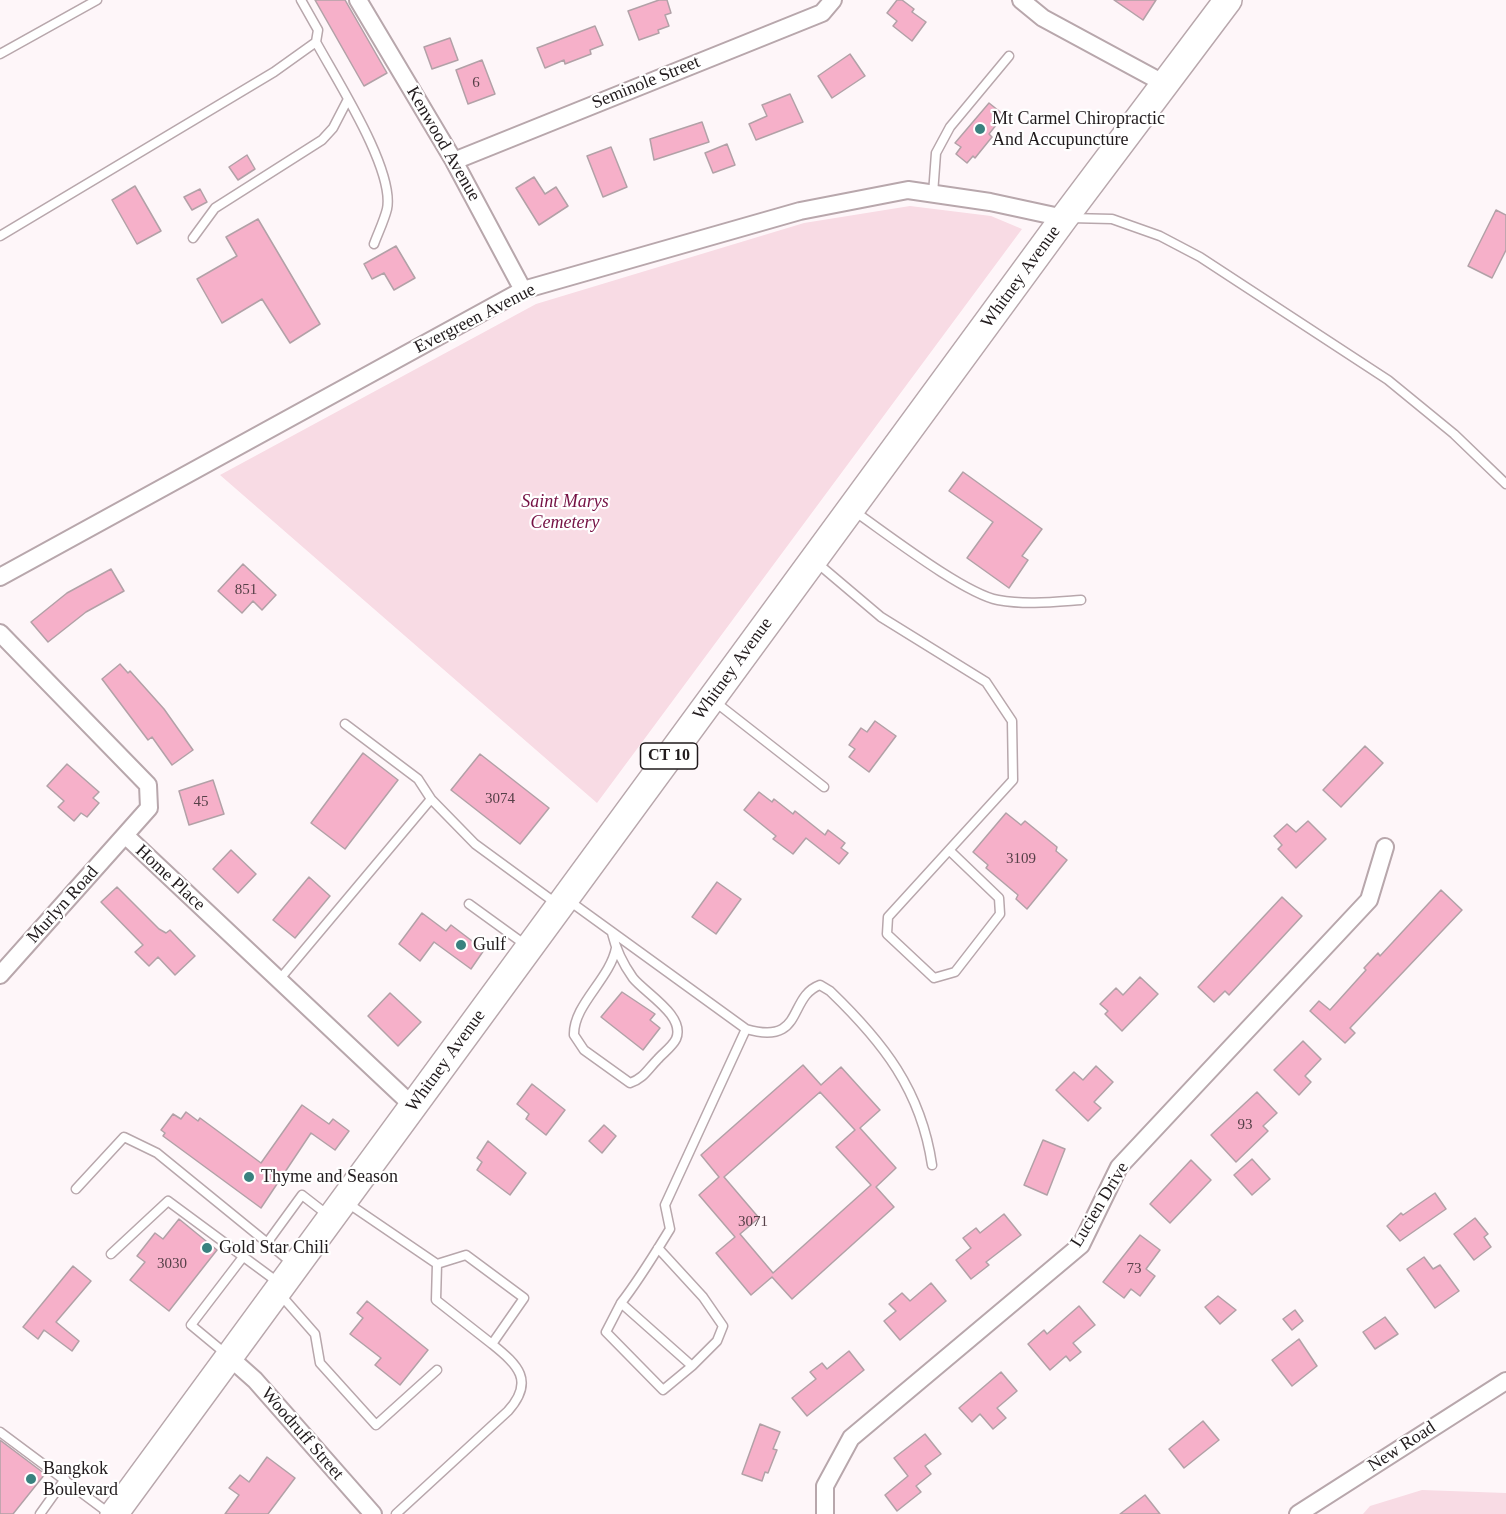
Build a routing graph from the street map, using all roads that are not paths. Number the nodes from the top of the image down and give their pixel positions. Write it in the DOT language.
graph roads {
  1 [pos="97,0"];
  2 [pos="301,0"];
  3 [pos="358,0"];
  4 [pos="833,0"];
  5 [pos="1020,0"];
  6 [pos="1228,0"];
  7 [pos="316,42"];
  8 [pos="0,54"];
  9 [pos="1009,56"];
  10 [pos="1165,84"];
  11 [pos="347,100"];
  12 [pos="454,160"];
  13 [pos="933,194"];
  14 [pos="1064,218"];
  15 [pos="0,236"];
  16 [pos="193,238"];
  17 [pos="374,244"];
  18 [pos="523,290"];
  19 [pos="1506,484"];
  20 [pos="851,509"];
  21 [pos="814,559"];
  22 [pos="0,577"];
  23 [pos="1081,600"];
  24 [pos="0,633"];
  25 [pos="711,699"];
  26 [pos="345,724"];
  27 [pos="824,786"];
  28 [pos="430,799"];
  29 [pos="125,836"];
  30 [pos="1385,847"];
  31 [pos="949,850"];
  32 [pos="562,902"];
  33 [pos="469,904"];
  34 [pos="612,933"];
  35 [pos="529,947"];
  36 [pos="616,948"];
  37 [pos="0,975"];
  38 [pos="279,980"];
  39 [pos="746,1029"];
  40 [pos="413,1106"];
  41 [pos="932,1164"];
  42 [pos="76,1189"];
  43 [pos="337,1208"];
  44 [pos="267,1243"];
  45 [pos="658,1248"];
  46 [pos="111,1254"];
  47 [pos="243,1257"];
  48 [pos="437,1264"];
  49 [pos="284,1280"];
  50 [pos="621,1303"];
  51 [pos="492,1344"];
  52 [pos="228,1356"];
  53 [pos="692,1366"];
  54 [pos="437,1370"];
  55 [pos="1506,1381"];
  56 [pos="0,1432"];
  57 [pos="65,1479"];
  58 [pos="40,1514"];
  59 [pos="112,1514"];
  60 [pos="373,1514"];
  61 [pos="396,1514"];
  62 [pos="825,1514"];
  63 [pos="1298,1514"];
  1 -- 8 [label="lane"];
  2 -- 7 [label="lane"];
  3 -- 12 [label="street, Kenwood Avenue"];
  4 -- 12 [label="street, Seminole Street"];
  5 -- 10 [label="street"];
  6 -- 10 [label="highway, Whitney Avenue / CT 10"];
  7 -- 11 [label="lane"];
  7 -- 15 [label="lane"];
  9 -- 13 [label="lane"];
  10 -- 14 [label="highway, Whitney Avenue / CT 10"];
  11 -- 16 [label="lane"];
  11 -- 17 [label="lane"];
  12 -- 18 [label="street, Kenwood Avenue"];
  13 -- 14 [label="street, Evergreen Avenue"];
  13 -- 18 [label="street, Evergreen Avenue"];
  14 -- 19 [label="lane"];
  14 -- 20 [label="highway, Whitney Avenue / CT 10"];
  18 -- 22 [label="street, Evergreen Avenue"];
  20 -- 21 [label="highway, Whitney Avenue / CT 10"];
  20 -- 23 [label="lane"];
  21 -- 25 [label="highway, Whitney Avenue / CT 10"];
  21 -- 31 [label="lane"];
  24 -- 29 [label="street, Home Place"];
  25 -- 27 [label="lane"];
  25 -- 32 [label="highway, Whitney Avenue / CT 10"];
  26 -- 28 [label="lane"];
  28 -- 32 [label="lane"];
  28 -- 38 [label="lane"];
  29 -- 37 [label="street, Murlyn Road"];
  29 -- 38 [label="street, Home Place"];
  30 -- 62 [label="street, Lucien Drive"];
  31 -- 31 [label="lane"];
  32 -- 34 [label="lane"];
  32 -- 35 [label="highway, Whitney Avenue / CT 10"];
  33 -- 35 [label="lane"];
  34 -- 36 [label="lane"];
  34 -- 39 [label="lane"];
  35 -- 40 [label="highway, Whitney Avenue / CT 10"];
  36 -- 36 [label="lane"];
  38 -- 40 [label="street, Home Place"];
  39 -- 41 [label="lane"];
  39 -- 45 [label="lane"];
  40 -- 43 [label="highway, Whitney Avenue / CT 10"];
  42 -- 44 [label="lane"];
  43 -- 44 [label="lane"];
  43 -- 48 [label="lane"];
  43 -- 49 [label="highway, Whitney Avenue / CT 10"];
  44 -- 49 [label="lane"];
  45 -- 50 [label="lane"];
  45 -- 53 [label="lane"];
  46 -- 47 [label="lane"];
  47 -- 49 [label="lane"];
  47 -- 52 [label="lane"];
  48 -- 51 [label="lane"];
  48 -- 51 [label="lane"];
  49 -- 52 [label="highway, Whitney Avenue / CT 10"];
  49 -- 54 [label="lane"];
  50 -- 53 [label="lane"];
  50 -- 53 [label="lane"];
  51 -- 61 [label="lane"];
  52 -- 59 [label="highway, Whitney Avenue / CT 10"];
  52 -- 60 [label="street, Woodruff Street"];
  55 -- 63 [label="street, New Road"];
  56 -- 57 [label="lane"];
  57 -- 58 [label="lane"];
  57 -- 59 [label="lane"];
}
